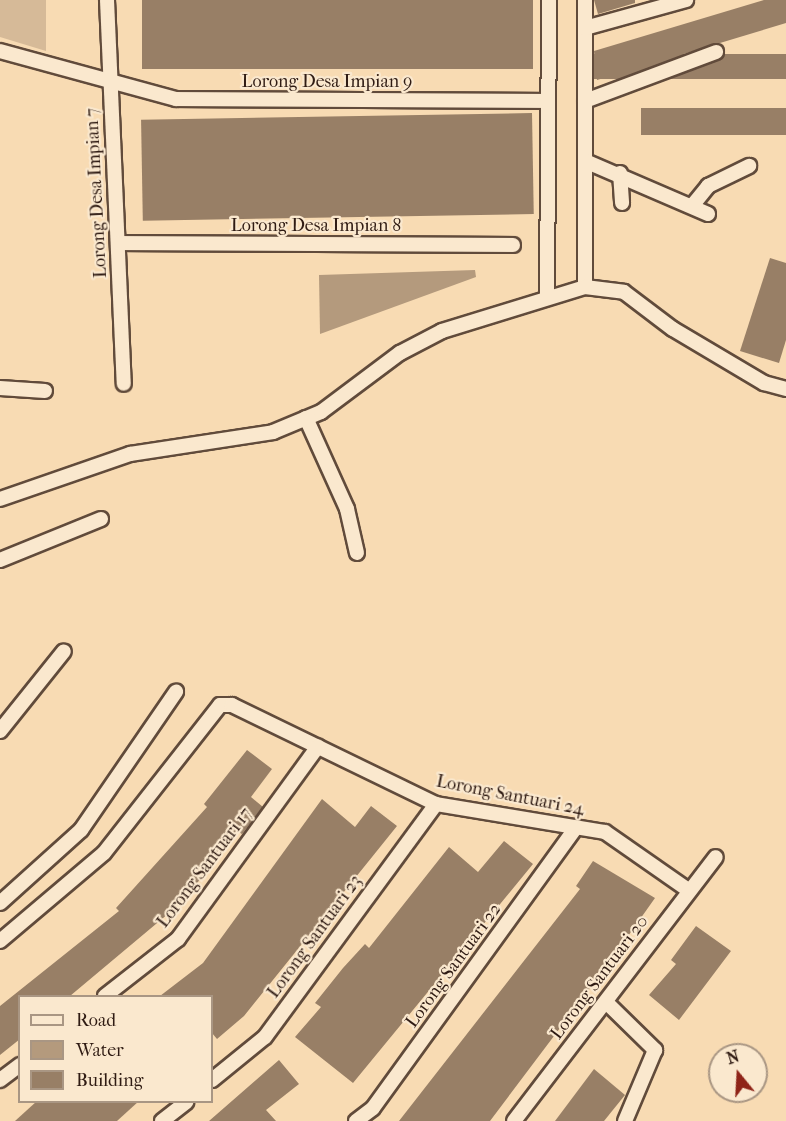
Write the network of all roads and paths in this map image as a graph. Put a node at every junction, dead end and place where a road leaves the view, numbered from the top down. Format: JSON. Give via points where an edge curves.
{"nodes":[{"id":1,"x":107,"y":0,"type":"edge"},
{"id":2,"x":549,"y":0,"type":"edge"},
{"id":3,"x":585,"y":0,"type":"edge"},
{"id":4,"x":686,"y":0,"type":"edge"},
{"id":5,"x":585,"y":28,"type":"junction"},
{"id":6,"x":0,"y":51,"type":"edge"},
{"id":7,"x":716,"y":52,"type":"dead end"},
{"id":8,"x":109,"y":82,"type":"junction"},
{"id":9,"x":548,"y":101,"type":"junction"},
{"id":10,"x":585,"y":101,"type":"junction"},
{"id":11,"x":585,"y":161,"type":"junction"},
{"id":12,"x":748,"y":166,"type":"dead end"},
{"id":13,"x":620,"y":173,"type":"junction"},
{"id":14,"x":622,"y":203,"type":"dead end"},
{"id":15,"x":692,"y":206,"type":"junction"},
{"id":16,"x":708,"y":214,"type":"dead end"},
{"id":17,"x":118,"y":243,"type":"junction"},
{"id":18,"x":513,"y":245,"type":"dead end"},
{"id":19,"x":585,"y":287,"type":"junction"},
{"id":20,"x":547,"y":296,"type":"junction"},
{"id":21,"x":124,"y":384,"type":"dead end"},
{"id":22,"x":0,"y":388,"type":"edge"},
{"id":23,"x":786,"y":389,"type":"edge"},
{"id":24,"x":45,"y":391,"type":"dead end"},
{"id":25,"x":306,"y":418,"type":"junction"},
{"id":26,"x":0,"y":498,"type":"edge"},
{"id":27,"x":100,"y":519,"type":"dead end"},
{"id":28,"x":357,"y":553,"type":"dead end"},
{"id":29,"x":0,"y":560,"type":"edge"},
{"id":30,"x":64,"y":651,"type":"dead end"},
{"id":31,"x":176,"y":692,"type":"dead end"},
{"id":32,"x":0,"y":731,"type":"edge"},
{"id":33,"x":318,"y":746,"type":"junction"},
{"id":34,"x":436,"y":804,"type":"junction"},
{"id":35,"x":576,"y":828,"type":"junction"},
{"id":36,"x":716,"y":857,"type":"dead end"},
{"id":37,"x":688,"y":890,"type":"junction"},
{"id":38,"x":0,"y":903,"type":"edge"},
{"id":39,"x":0,"y":941,"type":"edge"},
{"id":40,"x":106,"y":995,"type":"edge"},
{"id":41,"x":606,"y":1002,"type":"junction"},
{"id":42,"x":18,"y":1066,"type":"edge"},
{"id":43,"x":213,"y":1079,"type":"edge"},
{"id":44,"x":0,"y":1080,"type":"edge"},
{"id":45,"x":184,"y":1103,"type":"edge"},
{"id":46,"x":162,"y":1121,"type":"edge"},
{"id":47,"x":356,"y":1121,"type":"edge"},
{"id":48,"x":514,"y":1121,"type":"edge"},
{"id":49,"x":626,"y":1121,"type":"edge"}],
"edges":[{"from":1,"to":8,"type":"street","name":"Lorong Desa Impian 7"},
{"from":2,"to":9,"type":"street"},
{"from":3,"to":5,"type":"street"},
{"from":4,"to":5,"type":"street"},
{"from":5,"to":10,"type":"street"},
{"from":6,"to":8,"type":"street","name":"Lorong Desa Impian 9"},
{"from":7,"to":10,"type":"street"},
{"from":8,"to":9,"type":"street","name":"Lorong Desa Impian 9","via":[[176,99]]},
{"from":8,"to":17,"type":"street","name":"Lorong Desa Impian 7"},
{"from":9,"to":20,"type":"street"},
{"from":10,"to":11,"type":"street"},
{"from":11,"to":13,"type":"street"},
{"from":11,"to":19,"type":"street"},
{"from":12,"to":15,"type":"street","via":[[708,186]]},
{"from":13,"to":14,"type":"street"},
{"from":13,"to":15,"type":"street"},
{"from":15,"to":16,"type":"street"},
{"from":17,"to":18,"type":"street","name":"Lorong Desa Impian 8"},
{"from":17,"to":21,"type":"street","name":"Lorong Desa Impian 7"},
{"from":19,"to":20,"type":"street"},
{"from":19,"to":23,"type":"street","via":[[624,292],[673,329],[764,383]]},
{"from":20,"to":25,"type":"street","via":[[411,347]]},
{"from":22,"to":24,"type":"street"},
{"from":25,"to":26,"type":"street","via":[[273,432],[130,454]]},
{"from":25,"to":28,"type":"street","via":[[347,509]]},
{"from":27,"to":29,"type":"street"},
{"from":30,"to":32,"type":"street"},
{"from":31,"to":38,"type":"street","via":[[81,830]]},
{"from":33,"to":34,"type":"street","name":"Lorong Santuari 24"},
{"from":33,"to":39,"type":"street","name":"Lorong Santuari 24","via":[[232,705],[220,705],[104,853]]},
{"from":33,"to":40,"type":"street","name":"Lorong Santuari 17","via":[[178,939]]},
{"from":34,"to":35,"type":"street","name":"Lorong Santuari 24"},
{"from":34,"to":43,"type":"street","name":"Lorong Santuari 23","via":[[265,1036]]},
{"from":35,"to":37,"type":"street","name":"Lorong Santuari 24","via":[[605,832]]},
{"from":35,"to":47,"type":"street","name":"Lorong Santuari 22","via":[[373,1108]]},
{"from":36,"to":37,"type":"street","name":"Lorong Santuari 20"},
{"from":37,"to":41,"type":"street","name":"Lorong Santuari 20"},
{"from":41,"to":48,"type":"street","name":"Lorong Santuari 20"},
{"from":41,"to":49,"type":"street","via":[[655,1050]]},
{"from":42,"to":44,"type":"street"},
{"from":45,"to":46,"type":"street"}]}
